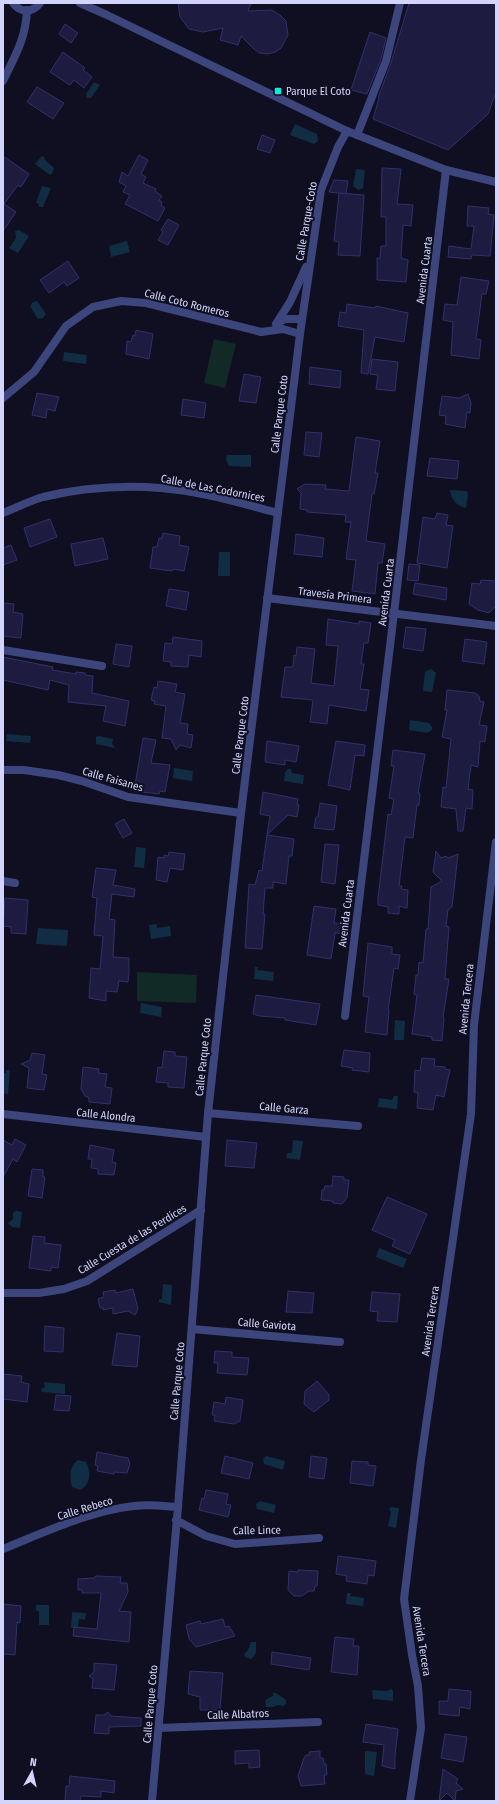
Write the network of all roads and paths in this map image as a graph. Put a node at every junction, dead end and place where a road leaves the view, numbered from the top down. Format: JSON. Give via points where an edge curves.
{"nodes":[{"id":1,"x":13,"y":3,"type":"edge"},
{"id":2,"x":40,"y":3,"type":"edge"},
{"id":3,"x":80,"y":3,"type":"edge"},
{"id":4,"x":400,"y":3,"type":"edge"},
{"id":5,"x":27,"y":10,"type":"junction"},
{"id":6,"x":3,"y":80,"type":"edge"},
{"id":7,"x":347,"y":131,"type":"junction"},
{"id":8,"x":357,"y":135,"type":"junction"},
{"id":9,"x":446,"y":170,"type":"junction"},
{"id":10,"x":496,"y":182,"type":"edge"},
{"id":11,"x":310,"y":258,"type":"junction"},
{"id":12,"x":302,"y":319,"type":"junction"},
{"id":13,"x":276,"y":324,"type":"junction"},
{"id":14,"x":261,"y":332,"type":"junction"},
{"id":15,"x":300,"y":334,"type":"junction"},
{"id":16,"x":3,"y":398,"type":"edge"},
{"id":17,"x":3,"y":512,"type":"edge"},
{"id":18,"x":278,"y":512,"type":"junction"},
{"id":19,"x":268,"y":598,"type":"junction"},
{"id":20,"x":394,"y":613,"type":"junction"},
{"id":21,"x":496,"y":626,"type":"edge"},
{"id":22,"x":3,"y":650,"type":"edge"},
{"id":23,"x":102,"y":666,"type":"dead end"},
{"id":24,"x":3,"y":770,"type":"edge"},
{"id":25,"x":241,"y":813,"type":"junction"},
{"id":26,"x":496,"y":842,"type":"edge"},
{"id":27,"x":3,"y":882,"type":"edge"},
{"id":28,"x":15,"y":883,"type":"dead end"},
{"id":29,"x":344,"y":1016,"type":"dead end"},
{"id":30,"x":208,"y":1113,"type":"junction"},
{"id":31,"x":3,"y":1114,"type":"edge"},
{"id":32,"x":358,"y":1126,"type":"dead end"},
{"id":33,"x":206,"y":1137,"type":"junction"},
{"id":34,"x":201,"y":1210,"type":"junction"},
{"id":35,"x":3,"y":1293,"type":"edge"},
{"id":36,"x":192,"y":1329,"type":"junction"},
{"id":37,"x":340,"y":1342,"type":"dead end"},
{"id":38,"x":178,"y":1507,"type":"junction"},
{"id":39,"x":176,"y":1520,"type":"junction"},
{"id":40,"x":319,"y":1538,"type":"dead end"},
{"id":41,"x":3,"y":1548,"type":"edge"},
{"id":42,"x":318,"y":1722,"type":"dead end"},
{"id":43,"x":159,"y":1728,"type":"junction"},
{"id":44,"x":152,"y":1801,"type":"edge"},
{"id":45,"x":410,"y":1801,"type":"edge"}],
"edges":[{"from":1,"to":5,"type":"street","via":[[19,9]]},
{"from":2,"to":5,"type":"street","via":[[34,9]]},
{"from":3,"to":7,"type":"street"},
{"from":4,"to":8,"type":"street","via":[[386,61]]},
{"from":5,"to":6,"type":"street","via":[[27,26],[23,39]]},
{"from":7,"to":8,"type":"street"},
{"from":7,"to":11,"type":"street","name":"Calle Parque-Coto","via":[[321,190]]},
{"from":8,"to":9,"type":"street"},
{"from":9,"to":10,"type":"street"},
{"from":9,"to":20,"type":"street","name":"Avenida Cuarta"},
{"from":11,"to":12,"type":"street","name":"Calle Parque-Coto"},
{"from":11,"to":13,"type":"street","via":[[290,302]]},
{"from":12,"to":13,"type":"street","via":[[284,320]]},
{"from":12,"to":15,"type":"street","name":"Calle Parque Coto"},
{"from":13,"to":14,"type":"street"},
{"from":14,"to":15,"type":"street","via":[[283,329]]},
{"from":14,"to":16,"type":"street","name":"Calle Coto Romeros","via":[[146,303],[121,301],[93,307],[66,326],[34,372]]},
{"from":15,"to":18,"type":"street","name":"Calle Parque Coto"},
{"from":17,"to":18,"type":"street","name":"Calle de Las Codornices","via":[[42,498],[72,491],[124,488],[169,490]]},
{"from":18,"to":19,"type":"street","name":"Calle Parque Coto"},
{"from":19,"to":20,"type":"street","name":"Travesía Primera"},
{"from":19,"to":25,"type":"street","name":"Calle Parque Coto"},
{"from":20,"to":21,"type":"street","name":"Travesía Primera"},
{"from":20,"to":29,"type":"street","name":"Avenida Cuarta"},
{"from":22,"to":23,"type":"street"},
{"from":24,"to":25,"type":"street","name":"Calle Faisanes","via":[[58,775],[128,797]]},
{"from":25,"to":30,"type":"street","name":"Calle Parque Coto"},
{"from":26,"to":45,"type":"street","name":"Avenida Tercera","via":[[474,1025],[471,1114],[422,1453],[404,1599],[418,1686],[421,1728]]},
{"from":27,"to":28,"type":"street"},
{"from":30,"to":32,"type":"street","name":"Calle Garza"},
{"from":30,"to":33,"type":"street","name":"Calle Parque Coto"},
{"from":31,"to":33,"type":"street","name":"Calle Alondra"},
{"from":33,"to":34,"type":"street","name":"Calle Parque Coto"},
{"from":34,"to":35,"type":"street","name":"Calle Cuesta de las Perdices","via":[[87,1281],[64,1289],[39,1293]]},
{"from":34,"to":36,"type":"street","name":"Calle Parque Coto"},
{"from":36,"to":37,"type":"street","name":"Calle Gaviota"},
{"from":36,"to":38,"type":"street","name":"Calle Parque Coto"},
{"from":38,"to":39,"type":"street","name":"Calle Parque Coto"},
{"from":38,"to":41,"type":"street","name":"Calle Rebeco","via":[[135,1506],[107,1511]]},
{"from":39,"to":40,"type":"street","name":"Calle Lince","via":[[206,1536],[235,1544]]},
{"from":39,"to":43,"type":"street","name":"Calle Parque Coto"},
{"from":42,"to":43,"type":"street","name":"Calle Albatros"},
{"from":43,"to":44,"type":"street","name":"Calle Parque Coto"}]}
